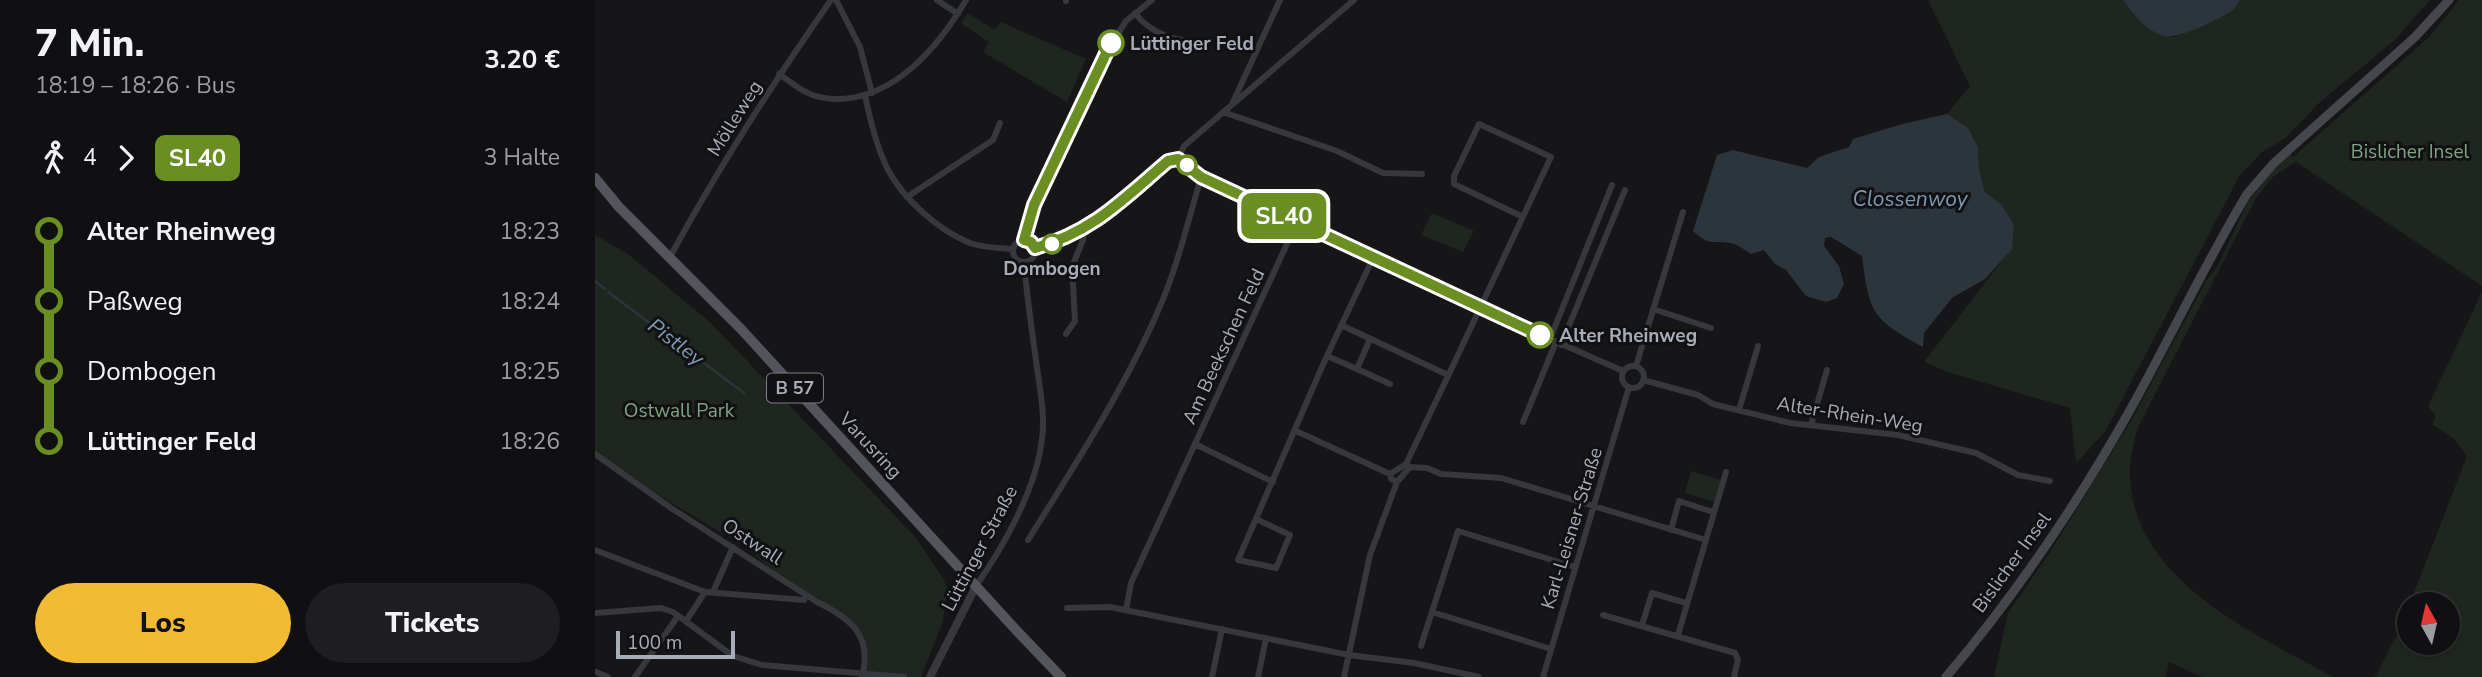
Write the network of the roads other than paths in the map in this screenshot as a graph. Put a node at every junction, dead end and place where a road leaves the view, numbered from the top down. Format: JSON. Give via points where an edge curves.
{"nodes":[{"id":1,"x":831,"y":0,"type":"edge"},
{"id":2,"x":836,"y":0,"type":"edge"},
{"id":3,"x":936,"y":0,"type":"edge"},
{"id":4,"x":966,"y":0,"type":"edge"},
{"id":5,"x":1152,"y":0,"type":"edge"},
{"id":6,"x":1280,"y":0,"type":"edge"},
{"id":7,"x":1354,"y":0,"type":"edge"},
{"id":8,"x":2449,"y":0,"type":"edge"},
{"id":9,"x":1135,"y":13,"type":"junction"},
{"id":10,"x":958,"y":14,"type":"junction"},
{"id":11,"x":1199,"y":41,"type":"dead end"},
{"id":12,"x":779,"y":74,"type":"junction"},
{"id":13,"x":869,"y":94,"type":"junction"},
{"id":14,"x":1232,"y":104,"type":"junction"},
{"id":15,"x":1223,"y":112,"type":"junction"},
{"id":16,"x":1000,"y":123,"type":"dead end"},
{"id":17,"x":1178,"y":159,"type":"junction"},
{"id":18,"x":1422,"y":174,"type":"dead end"},
{"id":19,"x":1201,"y":177,"type":"junction"},
{"id":20,"x":595,"y":178,"type":"edge"},
{"id":21,"x":1612,"y":185,"type":"dead end"},
{"id":22,"x":1625,"y":190,"type":"dead end"},
{"id":23,"x":907,"y":197,"type":"junction"},
{"id":24,"x":1683,"y":212,"type":"dead end"},
{"id":25,"x":1523,"y":217,"type":"junction"},
{"id":26,"x":1297,"y":222,"type":"junction"},
{"id":27,"x":1084,"y":230,"type":"junction"},
{"id":28,"x":1024,"y":240,"type":"junction"},
{"id":29,"x":1035,"y":248,"type":"junction"},
{"id":30,"x":1013,"y":249,"type":"junction"},
{"id":31,"x":1374,"y":256,"type":"junction"},
{"id":32,"x":670,"y":257,"type":"junction"},
{"id":33,"x":1024,"y":262,"type":"junction"},
{"id":34,"x":1480,"y":308,"type":"junction"},
{"id":35,"x":1653,"y":309,"type":"junction"},
{"id":36,"x":1341,"y":326,"type":"junction"},
{"id":37,"x":1711,"y":328,"type":"dead end"},
{"id":38,"x":1066,"y":334,"type":"dead end"},
{"id":39,"x":1370,"y":339,"type":"junction"},
{"id":40,"x":1556,"y":342,"type":"junction"},
{"id":41,"x":1758,"y":346,"type":"dead end"},
{"id":42,"x":1327,"y":356,"type":"junction"},
{"id":43,"x":1636,"y":366,"type":"junction"},
{"id":44,"x":1357,"y":369,"type":"junction"},
{"id":45,"x":1827,"y":370,"type":"dead end"},
{"id":46,"x":1623,"y":371,"type":"junction"},
{"id":47,"x":1448,"y":375,"type":"junction"},
{"id":48,"x":1643,"y":380,"type":"junction"},
{"id":49,"x":1391,"y":384,"type":"dead end"},
{"id":50,"x":1629,"y":387,"type":"junction"},
{"id":51,"x":1739,"y":411,"type":"junction"},
{"id":52,"x":1523,"y":422,"type":"dead end"},
{"id":53,"x":1811,"y":425,"type":"junction"},
{"id":54,"x":1296,"y":430,"type":"junction"},
{"id":55,"x":1195,"y":444,"type":"junction"},
{"id":56,"x":595,"y":454,"type":"edge"},
{"id":57,"x":1408,"y":465,"type":"junction"},
{"id":58,"x":1726,"y":472,"type":"dead end"},
{"id":59,"x":1390,"y":474,"type":"junction"},
{"id":60,"x":2050,"y":481,"type":"dead end"},
{"id":61,"x":1273,"y":482,"type":"junction"},
{"id":62,"x":1397,"y":482,"type":"junction"},
{"id":63,"x":1594,"y":506,"type":"junction"},
{"id":64,"x":1713,"y":512,"type":"junction"},
{"id":65,"x":1256,"y":519,"type":"junction"},
{"id":66,"x":1671,"y":530,"type":"junction"},
{"id":67,"x":1028,"y":540,"type":"dead end"},
{"id":68,"x":1706,"y":540,"type":"junction"},
{"id":69,"x":733,"y":547,"type":"junction"},
{"id":70,"x":595,"y":550,"type":"edge"},
{"id":71,"x":1575,"y":567,"type":"junction"},
{"id":72,"x":976,"y":586,"type":"junction"},
{"id":73,"x":709,"y":592,"type":"junction"},
{"id":74,"x":804,"y":600,"type":"dead end"},
{"id":75,"x":1686,"y":604,"type":"junction"},
{"id":76,"x":1067,"y":608,"type":"dead end"},
{"id":77,"x":1126,"y":610,"type":"junction"},
{"id":78,"x":1432,"y":612,"type":"junction"},
{"id":79,"x":595,"y":613,"type":"edge"},
{"id":80,"x":1603,"y":615,"type":"dead end"},
{"id":81,"x":678,"y":616,"type":"junction"},
{"id":82,"x":686,"y":621,"type":"junction"},
{"id":83,"x":1642,"y":625,"type":"junction"},
{"id":84,"x":1222,"y":629,"type":"junction"},
{"id":85,"x":1678,"y":635,"type":"junction"},
{"id":86,"x":1266,"y":638,"type":"junction"},
{"id":87,"x":1421,"y":646,"type":"dead end"},
{"id":88,"x":1551,"y":649,"type":"junction"},
{"id":89,"x":1349,"y":655,"type":"junction"},
{"id":90,"x":596,"y":672,"type":"edge"},
{"id":91,"x":862,"y":675,"type":"edge"},
{"id":92,"x":608,"y":677,"type":"edge"},
{"id":93,"x":635,"y":677,"type":"edge"},
{"id":94,"x":904,"y":677,"type":"edge"},
{"id":95,"x":930,"y":677,"type":"edge"},
{"id":96,"x":1061,"y":677,"type":"edge"},
{"id":97,"x":1212,"y":677,"type":"edge"},
{"id":98,"x":1258,"y":677,"type":"edge"},
{"id":99,"x":1345,"y":677,"type":"edge"},
{"id":100,"x":1479,"y":677,"type":"edge"},
{"id":101,"x":1543,"y":677,"type":"edge"},
{"id":102,"x":1734,"y":677,"type":"edge"},
{"id":103,"x":1946,"y":677,"type":"edge"}],
"edges":[{"from":1,"to":12,"type":"street","name":"Mölleweg"},
{"from":2,"to":13,"type":"street","via":[[860,47]]},
{"from":3,"to":10,"type":"street"},
{"from":4,"to":10,"type":"street"},
{"from":5,"to":9,"type":"street"},
{"from":6,"to":14,"type":"street"},
{"from":7,"to":14,"type":"street"},
{"from":8,"to":103,"type":"main road","name":"Bislicher Insel","via":[[2415,37],[2274,163],[2247,194],[2082,491],[2002,607]]},
{"from":9,"to":11,"type":"street","via":[[1163,34],[1184,42]]},
{"from":9,"to":28,"type":"street","via":[[1106,52],[1034,205]]},
{"from":10,"to":13,"type":"street","via":[[919,62]]},
{"from":12,"to":13,"type":"street","via":[[808,94],[831,99]]},
{"from":12,"to":32,"type":"street","name":"Mölleweg"},
{"from":13,"to":23,"type":"street","via":[[876,136],[888,168]]},
{"from":14,"to":15,"type":"street"},
{"from":15,"to":17,"type":"street","via":[[1184,146]]},
{"from":15,"to":18,"type":"street","via":[[1337,151],[1383,173]]},
{"from":16,"to":23,"type":"street","via":[[993,139]]},
{"from":17,"to":19,"type":"street"},
{"from":17,"to":27,"type":"street","via":[[1168,161]]},
{"from":19,"to":26,"type":"street"},
{"from":19,"to":67,"type":"street","via":[[1159,310],[1100,426]]},
{"from":20,"to":32,"type":"main road","name":"Varusring","number":"B 57"},
{"from":21,"to":40,"type":"street"},
{"from":22,"to":40,"type":"street"},
{"from":23,"to":30,"type":"street","via":[[957,236]]},
{"from":24,"to":35,"type":"street"},
{"from":25,"to":25,"type":"street","via":[[1551,157],[1479,124],[1454,184]]},
{"from":25,"to":34,"type":"street"},
{"from":26,"to":31,"type":"street"},
{"from":26,"to":55,"type":"street","name":"Am Beekschen Feld"},
{"from":27,"to":29,"type":"street"},
{"from":27,"to":38,"type":"street","via":[[1071,274],[1075,321]]},
{"from":28,"to":29,"type":"street"},
{"from":28,"to":30,"type":"street"},
{"from":29,"to":33,"type":"street","via":[[1035,255]]},
{"from":30,"to":33,"type":"street","via":[[1014,256]]},
{"from":31,"to":34,"type":"street"},
{"from":31,"to":36,"type":"street"},
{"from":32,"to":72,"type":"main road","name":"Varusring","number":"B 57"},
{"from":33,"to":72,"type":"street","name":"Lüttinger Straße","via":[[1043,412],[1042,440],[1025,496]]},
{"from":34,"to":40,"type":"street"},
{"from":34,"to":47,"type":"street"},
{"from":35,"to":37,"type":"street"},
{"from":35,"to":43,"type":"street"},
{"from":36,"to":39,"type":"street"},
{"from":36,"to":42,"type":"street"},
{"from":39,"to":44,"type":"street"},
{"from":39,"to":47,"type":"street"},
{"from":40,"to":46,"type":"street"},
{"from":40,"to":52,"type":"street"},
{"from":41,"to":51,"type":"street"},
{"from":42,"to":44,"type":"street"},
{"from":42,"to":54,"type":"street"},
{"from":43,"to":46,"type":"street"},
{"from":43,"to":48,"type":"street"},
{"from":44,"to":49,"type":"street"},
{"from":45,"to":53,"type":"street"},
{"from":46,"to":50,"type":"street","via":[[1622,381]]},
{"from":47,"to":57,"type":"street"},
{"from":48,"to":50,"type":"street","via":[[1639,386]]},
{"from":48,"to":51,"type":"street","name":"Alter-Rhein-Weg"},
{"from":50,"to":63,"type":"street","name":"Karl-Leisner-Straße"},
{"from":51,"to":53,"type":"street","name":"Alter-Rhein-Weg"},
{"from":53,"to":60,"type":"street","name":"Alter-Rhein-Weg","via":[[1898,435],[1976,453],[2018,475]]},
{"from":54,"to":59,"type":"street"},
{"from":54,"to":61,"type":"street"},
{"from":55,"to":61,"type":"street","name":"Am Beekschen Feld"},
{"from":55,"to":77,"type":"street","name":"Am Beekschen Feld","via":[[1131,583]]},
{"from":56,"to":69,"type":"street","name":"Ostwall"},
{"from":57,"to":59,"type":"street"},
{"from":57,"to":62,"type":"street"},
{"from":57,"to":63,"type":"street","via":[[1441,474],[1501,478]]},
{"from":58,"to":64,"type":"street"},
{"from":59,"to":62,"type":"street"},
{"from":61,"to":65,"type":"street"},
{"from":62,"to":89,"type":"street","via":[[1370,555]]},
{"from":63,"to":66,"type":"street"},
{"from":63,"to":71,"type":"street","name":"Karl-Leisner-Straße"},
{"from":64,"to":66,"type":"street","via":[[1679,501]]},
{"from":64,"to":68,"type":"street"},
{"from":65,"to":65,"type":"street","via":[[1238,560],[1276,568],[1290,535]]},
{"from":66,"to":68,"type":"street"},
{"from":68,"to":75,"type":"street"},
{"from":69,"to":73,"type":"street"},
{"from":69,"to":91,"type":"street","name":"Ostwall","via":[[851,622],[863,647]]},
{"from":70,"to":73,"type":"street"},
{"from":71,"to":78,"type":"street","via":[[1458,531]]},
{"from":71,"to":88,"type":"street","name":"Karl-Leisner-Straße"},
{"from":72,"to":95,"type":"street","name":"Lüttinger Straße"},
{"from":72,"to":96,"type":"main road","name":"Varusring","number":"B 57"},
{"from":73,"to":74,"type":"street"},
{"from":73,"to":82,"type":"street"},
{"from":75,"to":83,"type":"street","via":[[1652,593]]},
{"from":75,"to":85,"type":"street"},
{"from":76,"to":77,"type":"street"},
{"from":77,"to":84,"type":"street"},
{"from":78,"to":87,"type":"street"},
{"from":78,"to":88,"type":"street"},
{"from":79,"to":81,"type":"street","via":[[661,608]]},
{"from":80,"to":83,"type":"street"},
{"from":81,"to":82,"type":"street"},
{"from":81,"to":93,"type":"street"},
{"from":82,"to":91,"type":"street","via":[[733,656],[762,665]]},
{"from":83,"to":85,"type":"street"},
{"from":84,"to":86,"type":"street"},
{"from":84,"to":97,"type":"street"},
{"from":85,"to":102,"type":"street","via":[[1735,653]]},
{"from":86,"to":89,"type":"street"},
{"from":86,"to":98,"type":"street"},
{"from":88,"to":101,"type":"street","name":"Karl-Leisner-Straße"},
{"from":89,"to":99,"type":"street"},
{"from":89,"to":100,"type":"street"},
{"from":90,"to":92,"type":"street"},
{"from":91,"to":94,"type":"street"}]}
